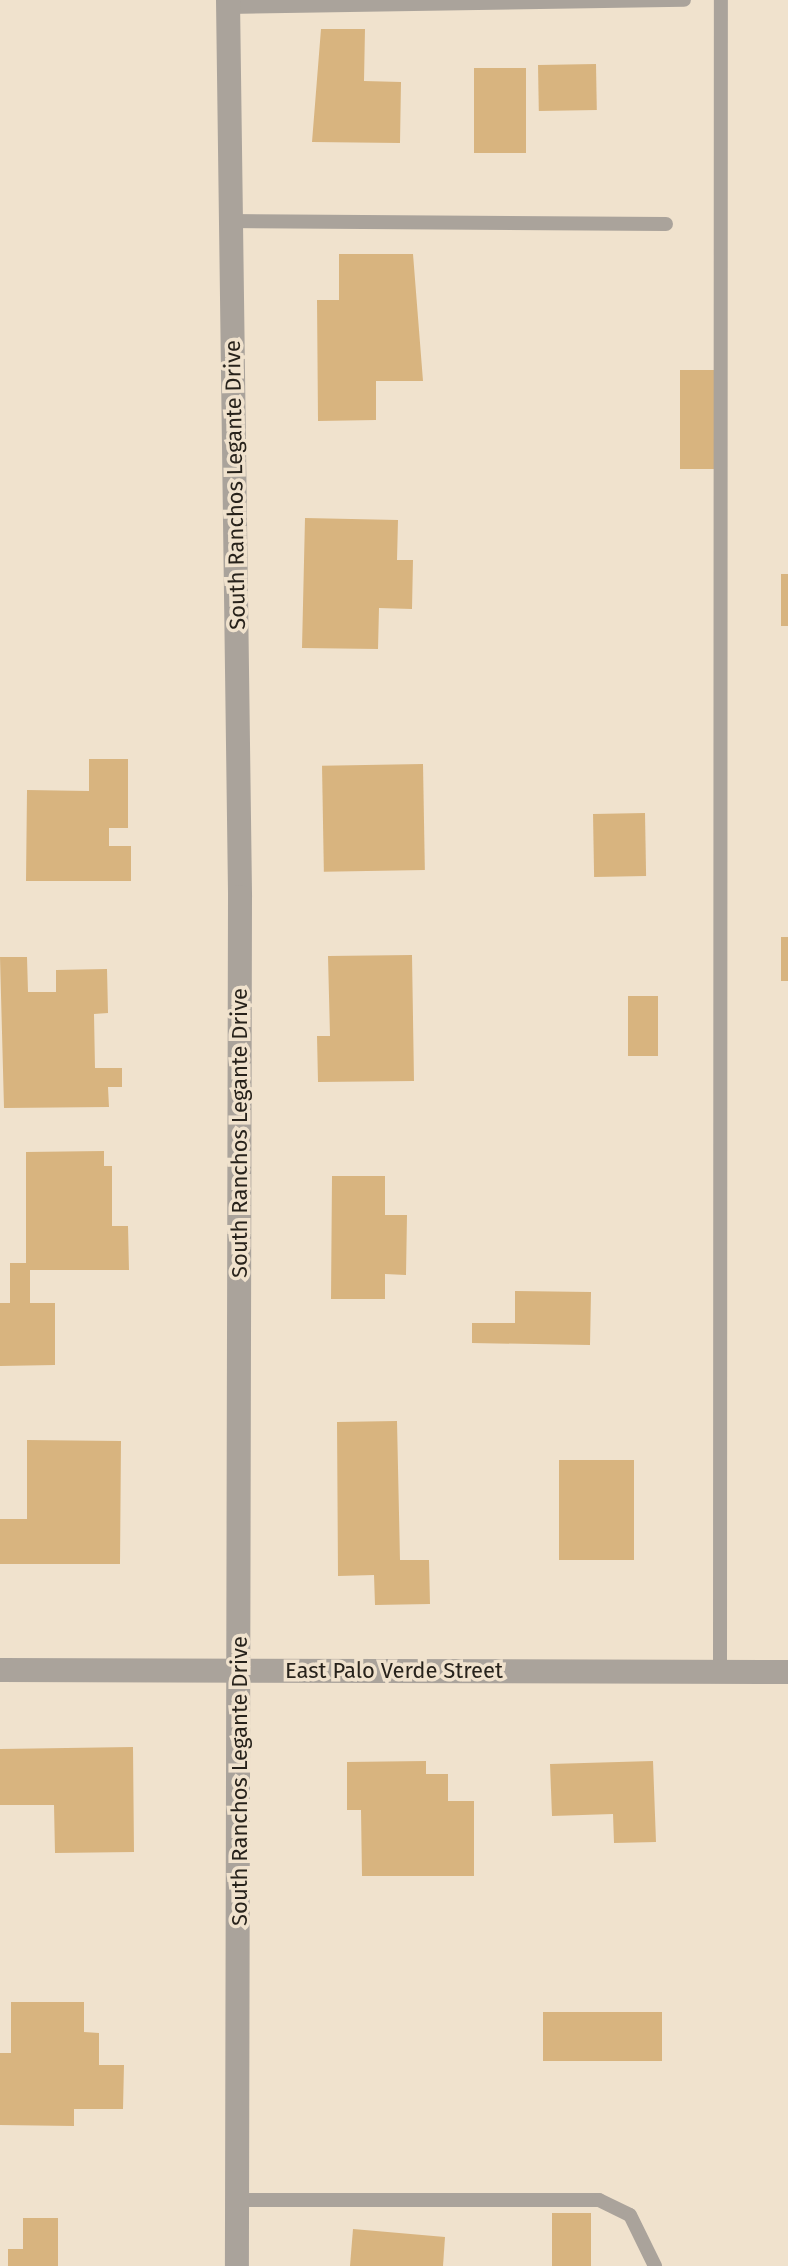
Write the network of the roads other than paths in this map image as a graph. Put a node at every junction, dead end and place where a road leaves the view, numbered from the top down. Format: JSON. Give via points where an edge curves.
{"nodes":[{"id":1,"x":684,"y":0,"type":"edge"},
{"id":2,"x":721,"y":0,"type":"edge"},
{"id":3,"x":228,"y":3,"type":"edge"},
{"id":4,"x":231,"y":221,"type":"junction"},
{"id":5,"x":666,"y":224,"type":"dead end"},
{"id":6,"x":0,"y":1670,"type":"edge"},
{"id":7,"x":240,"y":1671,"type":"junction"},
{"id":8,"x":720,"y":1671,"type":"junction"},
{"id":9,"x":788,"y":1672,"type":"edge"},
{"id":10,"x":237,"y":2200,"type":"junction"},
{"id":11,"x":237,"y":2266,"type":"edge"},
{"id":12,"x":655,"y":2266,"type":"edge"}],
"edges":[{"from":1,"to":3,"type":"lane"},
{"from":2,"to":8,"type":"lane"},
{"from":3,"to":4,"type":"street","name":"South Ranchos Legante Drive"},
{"from":4,"to":5,"type":"lane"},
{"from":4,"to":7,"type":"street","name":"South Ranchos Legante Drive"},
{"from":6,"to":7,"type":"street","name":"East Palo Verde Street"},
{"from":7,"to":8,"type":"street","name":"East Palo Verde Street"},
{"from":7,"to":10,"type":"street","name":"South Ranchos Legante Drive"},
{"from":8,"to":9,"type":"street","name":"East Palo Verde Street"},
{"from":10,"to":11,"type":"street","name":"South Ranchos Legante Drive"},
{"from":10,"to":12,"type":"lane","via":[[599,2200],[630,2215]]}]}
